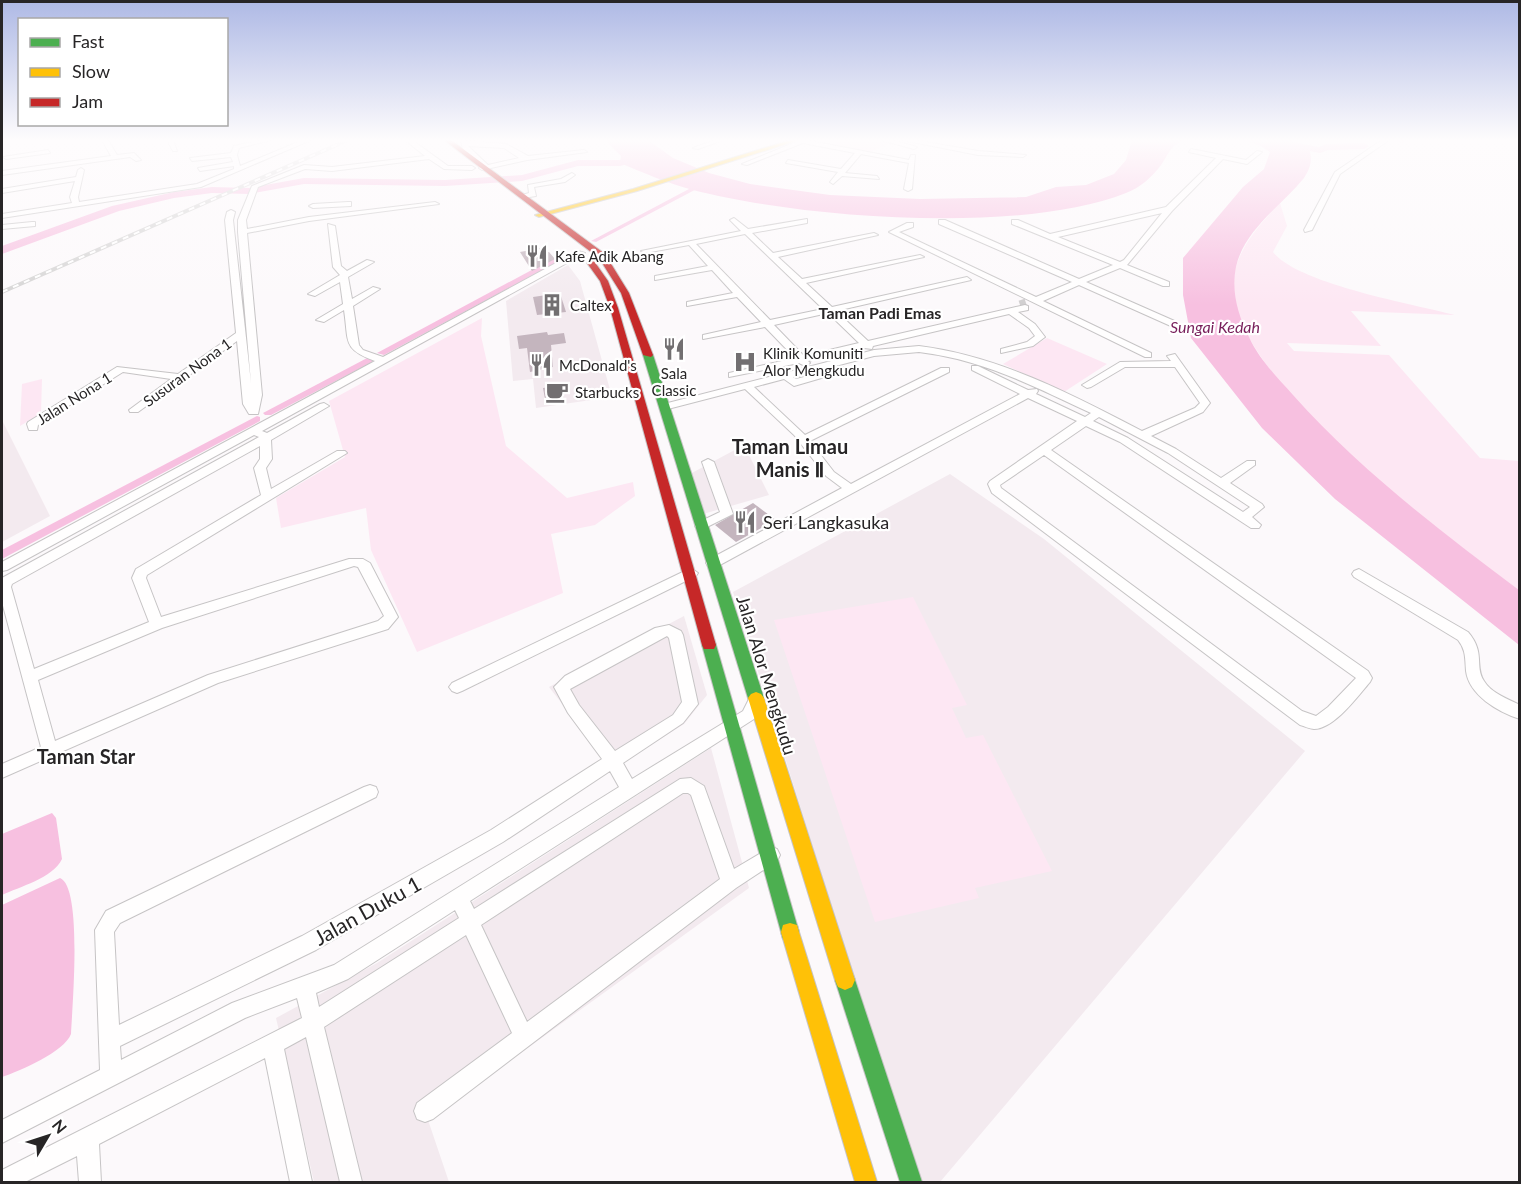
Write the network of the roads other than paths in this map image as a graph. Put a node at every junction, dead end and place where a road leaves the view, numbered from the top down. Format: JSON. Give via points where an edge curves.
{"nodes":[{"id":1,"x":75,"y":195,"type":"edge"},
{"id":2,"x":142,"y":195,"type":"edge"},
{"id":3,"x":252,"y":195,"type":"edge"},
{"id":4,"x":315,"y":195,"type":"edge"},
{"id":5,"x":517,"y":195,"type":"edge"},
{"id":6,"x":532,"y":195,"type":"edge"},
{"id":7,"x":604,"y":195,"type":"edge"},
{"id":8,"x":1182,"y":195,"type":"edge"},
{"id":9,"x":1325,"y":195,"type":"edge"},
{"id":10,"x":131,"y":197,"type":"joint"},
{"id":11,"x":348,"y":204,"type":"dead end"},
{"id":12,"x":435,"y":204,"type":"dead end"},
{"id":13,"x":76,"y":206,"type":"junction"},
{"id":14,"x":313,"y":206,"type":"junction"},
{"id":15,"x":563,"y":206,"type":"junction"},
{"id":16,"x":1169,"y":208,"type":"junction"},
{"id":17,"x":536,"y":209,"type":"junction"},
{"id":18,"x":231,"y":212,"type":"dead end"},
{"id":19,"x":2,"y":216,"type":"edge"},
{"id":20,"x":734,"y":219,"type":"dead end"},
{"id":21,"x":304,"y":220,"type":"junction"},
{"id":22,"x":804,"y":221,"type":"dead end"},
{"id":23,"x":942,"y":222,"type":"dead end"},
{"id":24,"x":1015,"y":222,"type":"dead end"},
{"id":25,"x":32,"y":224,"type":"dead end"},
{"id":26,"x":910,"y":225,"type":"dead end"},
{"id":27,"x":331,"y":226,"type":"dead end"},
{"id":28,"x":2,"y":227,"type":"edge"},
{"id":29,"x":1308,"y":230,"type":"dead end"},
{"id":30,"x":747,"y":231,"type":"junction"},
{"id":31,"x":242,"y":232,"type":"junction"},
{"id":32,"x":874,"y":235,"type":"dead end"},
{"id":33,"x":1051,"y":236,"type":"junction"},
{"id":34,"x":690,"y":242,"type":"junction"},
{"id":35,"x":645,"y":251,"type":"dead end"},
{"id":36,"x":581,"y":253,"type":"junction"},
{"id":37,"x":773,"y":255,"type":"junction"},
{"id":38,"x":920,"y":258,"type":"dead end"},
{"id":39,"x":370,"y":262,"type":"dead end"},
{"id":40,"x":1120,"y":265,"type":"junction"},
{"id":41,"x":713,"y":267,"type":"junction"},
{"id":42,"x":344,"y":277,"type":"junction"},
{"id":43,"x":658,"y":278,"type":"dead end"},
{"id":44,"x":968,"y":280,"type":"dead end"},
{"id":45,"x":801,"y":282,"type":"junction"},
{"id":46,"x":1079,"y":283,"type":"junction"},
{"id":47,"x":1166,"y":284,"type":"dead end"},
{"id":48,"x":376,"y":288,"type":"dead end"},
{"id":49,"x":312,"y":294,"type":"dead end"},
{"id":50,"x":739,"y":294,"type":"junction"},
{"id":51,"x":690,"y":304,"type":"dead end"},
{"id":52,"x":1030,"y":304,"type":"junction"},
{"id":53,"x":347,"y":305,"type":"junction"},
{"id":54,"x":832,"y":310,"type":"junction"},
{"id":55,"x":1009,"y":310,"type":"junction"},
{"id":56,"x":321,"y":320,"type":"dead end"},
{"id":57,"x":768,"y":324,"type":"junction"},
{"id":58,"x":1176,"y":325,"type":"dead end"},
{"id":59,"x":240,"y":334,"type":"junction"},
{"id":60,"x":706,"y":337,"type":"dead end"},
{"id":61,"x":866,"y":344,"type":"junction"},
{"id":62,"x":1004,"y":351,"type":"dead end"},
{"id":63,"x":874,"y":353,"type":"junction"},
{"id":64,"x":1148,"y":355,"type":"dead end"},
{"id":65,"x":800,"y":357,"type":"junction"},
{"id":66,"x":383,"y":360,"type":"junction"},
{"id":67,"x":810,"y":369,"type":"junction"},
{"id":68,"x":945,"y":370,"type":"dead end"},
{"id":69,"x":733,"y":375,"type":"dead end"},
{"id":70,"x":785,"y":375,"type":"junction"},
{"id":71,"x":181,"y":377,"type":"junction"},
{"id":72,"x":1087,"y":385,"type":"dead end"},
{"id":73,"x":747,"y":386,"type":"junction"},
{"id":74,"x":1043,"y":386,"type":"junction"},
{"id":75,"x":1029,"y":393,"type":"junction"},
{"id":76,"x":324,"y":406,"type":"dead end"},
{"id":77,"x":134,"y":411,"type":"dead end"},
{"id":78,"x":253,"y":412,"type":"junction"},
{"id":79,"x":1098,"y":412,"type":"junction"},
{"id":80,"x":666,"y":414,"type":"junction"},
{"id":81,"x":1085,"y":421,"type":"junction"},
{"id":82,"x":267,"y":423,"type":"junction"},
{"id":83,"x":649,"y":426,"type":"junction"},
{"id":84,"x":33,"y":428,"type":"dead end"},
{"id":85,"x":259,"y":434,"type":"junction"},
{"id":86,"x":1143,"y":435,"type":"junction"},
{"id":87,"x":803,"y":440,"type":"junction"},
{"id":88,"x":1044,"y":450,"type":"junction"},
{"id":89,"x":340,"y":453,"type":"dead end"},
{"id":90,"x":1251,"y":464,"type":"dead end"},
{"id":91,"x":685,"y":473,"type":"junction"},
{"id":92,"x":1222,"y":483,"type":"junction"},
{"id":93,"x":851,"y":489,"type":"junction"},
{"id":94,"x":267,"y":496,"type":"junction"},
{"id":95,"x":1244,"y":517,"type":"junction"},
{"id":96,"x":1255,"y":525,"type":"dead end"},
{"id":97,"x":701,"y":526,"type":"junction"},
{"id":98,"x":713,"y":563,"type":"junction"},
{"id":99,"x":2,"y":567,"type":"edge"},
{"id":100,"x":691,"y":573,"type":"junction"},
{"id":101,"x":1359,"y":574,"type":"dead end"},
{"id":102,"x":157,"y":624,"type":"junction"},
{"id":103,"x":29,"y":677,"type":"junction"},
{"id":104,"x":457,"y":687,"type":"dead end"},
{"id":105,"x":756,"y":699,"type":"junction"},
{"id":106,"x":1520,"y":712,"type":"edge"},
{"id":107,"x":733,"y":726,"type":"junction"},
{"id":108,"x":50,"y":750,"type":"junction"},
{"id":109,"x":614,"y":761,"type":"junction"},
{"id":110,"x":2,"y":771,"type":"edge"},
{"id":111,"x":629,"y":789,"type":"junction"},
{"id":112,"x":370,"y":792,"type":"dead end"},
{"id":113,"x":771,"y":855,"type":"junction"},
{"id":114,"x":730,"y":882,"type":"junction"},
{"id":115,"x":459,"y":898,"type":"junction"},
{"id":116,"x":470,"y":922,"type":"junction"},
{"id":117,"x":304,"y":985,"type":"junction"},
{"id":118,"x":313,"y":1023,"type":"junction"},
{"id":119,"x":524,"y":1037,"type":"junction"},
{"id":120,"x":110,"y":1040,"type":"junction"},
{"id":121,"x":273,"y":1044,"type":"junction"},
{"id":122,"x":111,"y":1077,"type":"junction"},
{"id":123,"x":425,"y":1111,"type":"dead end"},
{"id":124,"x":2,"y":1132,"type":"edge"},
{"id":125,"x":87,"y":1138,"type":"junction"},
{"id":126,"x":2,"y":1182,"type":"edge"},
{"id":127,"x":90,"y":1182,"type":"edge"},
{"id":128,"x":301,"y":1182,"type":"edge"},
{"id":129,"x":351,"y":1182,"type":"edge"},
{"id":130,"x":866,"y":1182,"type":"edge"},
{"id":131,"x":911,"y":1182,"type":"edge"}],
"edges":[{"from":1,"to":13,"type":"street"},
{"from":2,"to":10,"type":"street"},
{"from":3,"to":31,"type":"street","via":[[242,220]]},
{"from":4,"to":14,"type":"street"},
{"from":5,"to":17,"type":"main road"},
{"from":6,"to":17,"type":"street"},
{"from":7,"to":15,"type":"main road"},
{"from":8,"to":16,"type":"street"},
{"from":9,"to":29,"type":"street"},
{"from":10,"to":13,"type":"street"},
{"from":11,"to":14,"type":"street"},
{"from":12,"to":21,"type":"street"},
{"from":13,"to":19,"type":"street"},
{"from":14,"to":21,"type":"street","via":[[303,213]]},
{"from":15,"to":17,"type":"main road"},
{"from":15,"to":17,"type":"main road"},
{"from":16,"to":33,"type":"street"},
{"from":16,"to":40,"type":"street","via":[[1128,261]]},
{"from":17,"to":36,"type":"main road"},
{"from":17,"to":80,"type":"main road","name":"Jalan Alor Mengkudu","via":[[604,258],[623,287]]},
{"from":18,"to":59,"type":"street"},
{"from":20,"to":30,"type":"street"},
{"from":21,"to":31,"type":"street"},
{"from":22,"to":30,"type":"street"},
{"from":23,"to":46,"type":"street"},
{"from":24,"to":33,"type":"street"},
{"from":25,"to":28,"type":"street"},
{"from":26,"to":52,"type":"street","via":[[893,232]]},
{"from":27,"to":42,"type":"street","via":[[337,267]]},
{"from":30,"to":34,"type":"street"},
{"from":30,"to":37,"type":"street"},
{"from":31,"to":78,"type":"street","via":[[256,374]]},
{"from":32,"to":37,"type":"street"},
{"from":33,"to":40,"type":"street"},
{"from":34,"to":35,"type":"street"},
{"from":34,"to":41,"type":"street"},
{"from":36,"to":66,"type":"street"},
{"from":36,"to":83,"type":"main road","via":[[604,281]]},
{"from":37,"to":45,"type":"street"},
{"from":38,"to":45,"type":"street"},
{"from":39,"to":42,"type":"street"},
{"from":40,"to":46,"type":"street"},
{"from":40,"to":47,"type":"street"},
{"from":41,"to":43,"type":"street"},
{"from":41,"to":50,"type":"street"},
{"from":42,"to":49,"type":"street"},
{"from":42,"to":53,"type":"street"},
{"from":44,"to":54,"type":"street"},
{"from":45,"to":54,"type":"street"},
{"from":46,"to":52,"type":"street"},
{"from":46,"to":58,"type":"street"},
{"from":48,"to":53,"type":"street"},
{"from":50,"to":51,"type":"street"},
{"from":50,"to":57,"type":"street"},
{"from":52,"to":55,"type":"street"},
{"from":52,"to":64,"type":"street"},
{"from":53,"to":56,"type":"street"},
{"from":53,"to":66,"type":"street","via":[[356,349]]},
{"from":54,"to":57,"type":"street"},
{"from":54,"to":61,"type":"street"},
{"from":55,"to":61,"type":"street"},
{"from":55,"to":62,"type":"street","via":[[1032,326],[1040,338]]},
{"from":57,"to":60,"type":"street"},
{"from":57,"to":65,"type":"street"},
{"from":59,"to":71,"type":"street","name":"Susuran Nona 1"},
{"from":59,"to":78,"type":"street","via":[[248,404]]},
{"from":61,"to":63,"type":"street"},
{"from":61,"to":65,"type":"street"},
{"from":63,"to":67,"type":"street"},
{"from":63,"to":74,"type":"street","via":[[950,353],[980,360]]},
{"from":65,"to":67,"type":"street"},
{"from":65,"to":69,"type":"street"},
{"from":66,"to":82,"type":"street"},
{"from":67,"to":70,"type":"street"},
{"from":68,"to":87,"type":"street"},
{"from":70,"to":73,"type":"street"},
{"from":70,"to":75,"type":"street","via":[[794,383],[889,358],[920,358],[974,368]]},
{"from":71,"to":77,"type":"street","name":"Susuran Nona 1"},
{"from":71,"to":84,"type":"street","name":"Jalan Nona 1","via":[[121,369],[45,414],[32,424]]},
{"from":72,"to":86,"type":"street","via":[[1122,364],[1174,360],[1203,398],[1203,407]]},
{"from":73,"to":80,"type":"street"},
{"from":73,"to":87,"type":"street"},
{"from":74,"to":75,"type":"street"},
{"from":74,"to":79,"type":"street"},
{"from":75,"to":81,"type":"street"},
{"from":75,"to":93,"type":"street"},
{"from":76,"to":85,"type":"street"},
{"from":78,"to":82,"type":"street"},
{"from":79,"to":81,"type":"street"},
{"from":79,"to":86,"type":"street"},
{"from":80,"to":83,"type":"main road"},
{"from":80,"to":91,"type":"main road","name":"Jalan Alor Mengkudu"},
{"from":81,"to":88,"type":"street"},
{"from":81,"to":95,"type":"street","via":[[1139,448]]},
{"from":82,"to":85,"type":"street"},
{"from":83,"to":100,"type":"main road"},
{"from":85,"to":94,"type":"street","via":[[266,459],[260,468]]},
{"from":85,"to":99,"type":"street"},
{"from":85,"to":103,"type":"street","via":[[6,581],[4,587]]},
{"from":86,"to":92,"type":"street"},
{"from":87,"to":93,"type":"street","via":[[826,470]]},
{"from":88,"to":88,"type":"street","via":[[1360,672],[1365,678],[1320,722],[1307,721],[996,490],[994,484]]},
{"from":89,"to":94,"type":"street"},
{"from":90,"to":92,"type":"street"},
{"from":91,"to":97,"type":"main road","name":"Jalan Alor Mengkudu"},
{"from":91,"to":97,"type":"street","via":[[709,465],[727,514]]},
{"from":92,"to":95,"type":"street","via":[[1258,507]]},
{"from":93,"to":98,"type":"street"},
{"from":94,"to":102,"type":"street","via":[[141,572],[139,578]]},
{"from":95,"to":96,"type":"street"},
{"from":97,"to":98,"type":"main road","name":"Jalan Alor Mengkudu"},
{"from":98,"to":105,"type":"main road","name":"Jalan Alor Mengkudu"},
{"from":100,"to":104,"type":"street"},
{"from":100,"to":107,"type":"main road"},
{"from":101,"to":106,"type":"street","via":[[1463,636],[1473,648],[1477,683]]},
{"from":102,"to":103,"type":"street"},
{"from":102,"to":108,"type":"street","via":[[360,562],[391,617],[383,625],[213,679]]},
{"from":103,"to":108,"type":"street"},
{"from":105,"to":107,"type":"street","via":[[749,715]]},
{"from":105,"to":131,"type":"main road","name":"Jalan Alor Mengkudu"},
{"from":107,"to":111,"type":"street"},
{"from":107,"to":113,"type":"main road"},
{"from":108,"to":110,"type":"street"},
{"from":109,"to":109,"type":"street","name":"Jalan Duku 1","via":[[573,710],[562,687],[660,632],[673,631],[690,704],[678,719]]},
{"from":109,"to":111,"type":"street"},
{"from":109,"to":120,"type":"street","name":"Jalan Duku 1","via":[[497,836],[371,909]]},
{"from":111,"to":115,"type":"street"},
{"from":112,"to":120,"type":"street","via":[[113,917],[104,930]]},
{"from":113,"to":114,"type":"street"},
{"from":113,"to":130,"type":"main road","via":[[796,952]]},
{"from":114,"to":116,"type":"street","via":[[698,791],[691,785],[680,786]]},
{"from":114,"to":119,"type":"street"},
{"from":115,"to":116,"type":"street"},
{"from":115,"to":117,"type":"street","via":[[341,972]]},
{"from":116,"to":118,"type":"street"},
{"from":116,"to":119,"type":"street"},
{"from":117,"to":118,"type":"street"},
{"from":117,"to":122,"type":"street","via":[[239,1010]]},
{"from":118,"to":121,"type":"street"},
{"from":118,"to":129,"type":"street"},
{"from":119,"to":123,"type":"street"},
{"from":120,"to":122,"type":"street"},
{"from":121,"to":125,"type":"street"},
{"from":121,"to":128,"type":"street"},
{"from":122,"to":124,"type":"street"},
{"from":125,"to":126,"type":"street"},
{"from":125,"to":127,"type":"street"}]}
